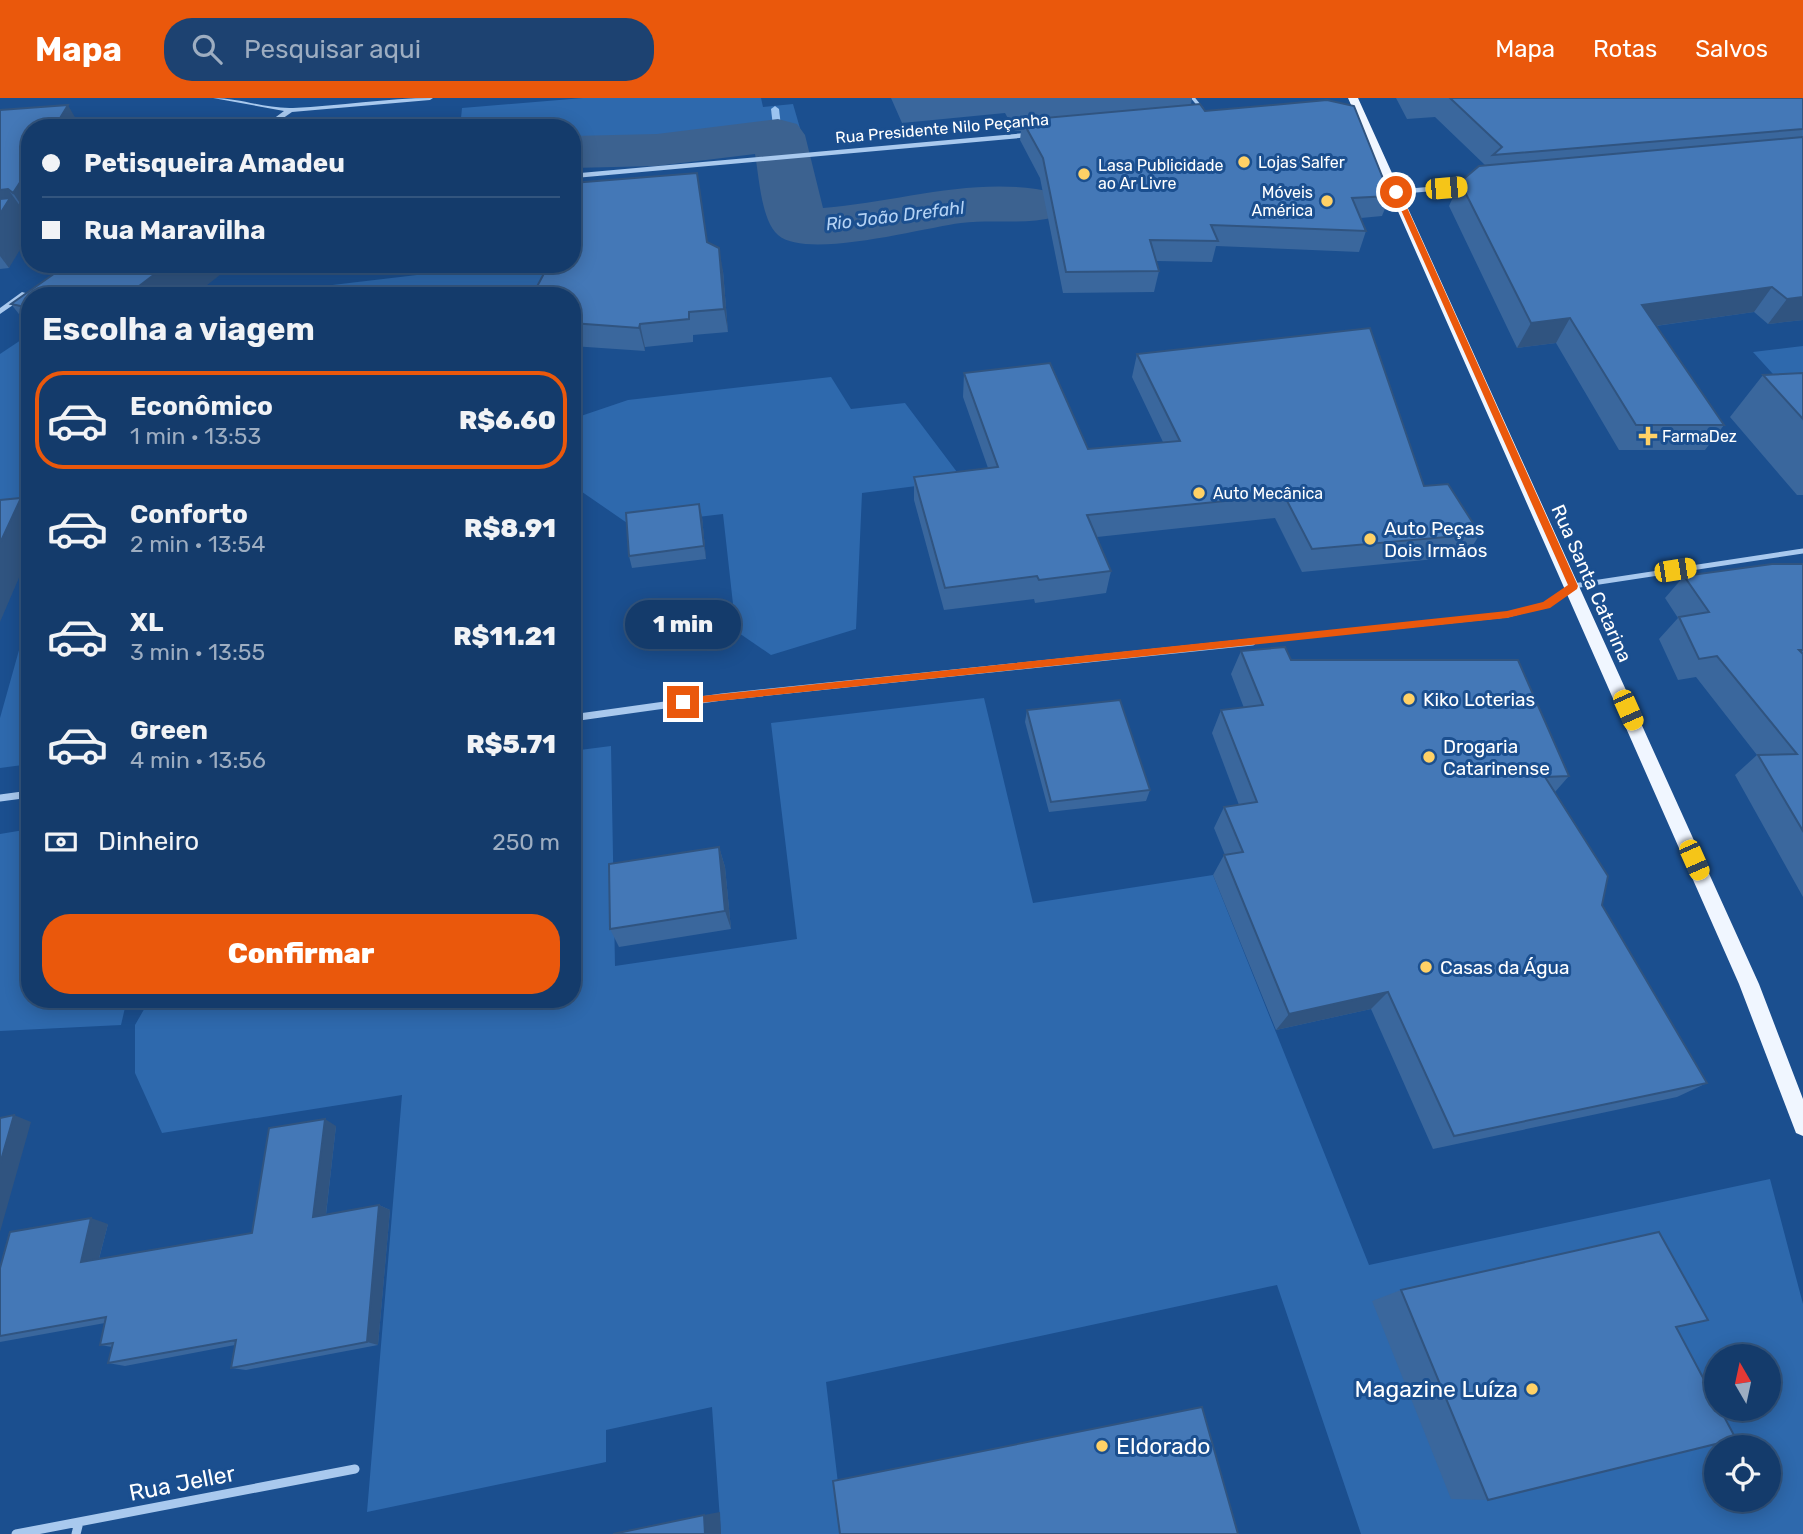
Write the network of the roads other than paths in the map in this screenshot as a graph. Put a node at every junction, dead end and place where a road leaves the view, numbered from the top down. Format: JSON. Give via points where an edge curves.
{"nodes":[{"id":1,"x":216,"y":98,"type":"edge"},
{"id":2,"x":429,"y":98,"type":"edge"},
{"id":3,"x":1193,"y":98,"type":"edge"},
{"id":4,"x":1351,"y":103,"type":"edge"},
{"id":5,"x":290,"y":110,"type":"junction"},
{"id":6,"x":1204,"y":112,"type":"edge"},
{"id":7,"x":277,"y":119,"type":"edge"},
{"id":8,"x":1030,"y":135,"type":"edge"},
{"id":9,"x":581,"y":175,"type":"edge"},
{"id":10,"x":1473,"y":185,"type":"edge"},
{"id":11,"x":1396,"y":192,"type":"junction"},
{"id":12,"x":21,"y":297,"type":"edge"},
{"id":13,"x":0,"y":312,"type":"edge"},
{"id":14,"x":1803,"y":551,"type":"edge"},
{"id":15,"x":1573,"y":586,"type":"junction"},
{"id":16,"x":581,"y":717,"type":"edge"},
{"id":17,"x":21,"y":795,"type":"edge"},
{"id":18,"x":0,"y":798,"type":"edge"},
{"id":19,"x":1803,"y":1126,"type":"edge"},
{"id":20,"x":355,"y":1469,"type":"dead end"},
{"id":21,"x":79,"y":1522,"type":"junction"},
{"id":22,"x":16,"y":1534,"type":"edge"},
{"id":23,"x":76,"y":1534,"type":"edge"}],
"edges":[{"from":1,"to":5,"type":"street"},
{"from":2,"to":5,"type":"street"},
{"from":3,"to":6,"type":"lane"},
{"from":4,"to":11,"type":"main road","name":"Rua Santa Catarina"},
{"from":5,"to":7,"type":"street"},
{"from":8,"to":9,"type":"street","name":"Rua Presidente Nilo Peçanha"},
{"from":10,"to":11,"type":"street"},
{"from":11,"to":15,"type":"main road","name":"Rua Santa Catarina"},
{"from":12,"to":13,"type":"street"},
{"from":14,"to":15,"type":"street"},
{"from":15,"to":16,"type":"street","via":[[1546,605],[1507,615],[722,697]]},
{"from":15,"to":19,"type":"main road","name":"Rua Santa Catarina","via":[[1749,984]]},
{"from":17,"to":18,"type":"street"},
{"from":20,"to":21,"type":"street","name":"Rua Jeller"},
{"from":21,"to":22,"type":"street","name":"Rua Jeller"},
{"from":21,"to":23,"type":"street"}]}
